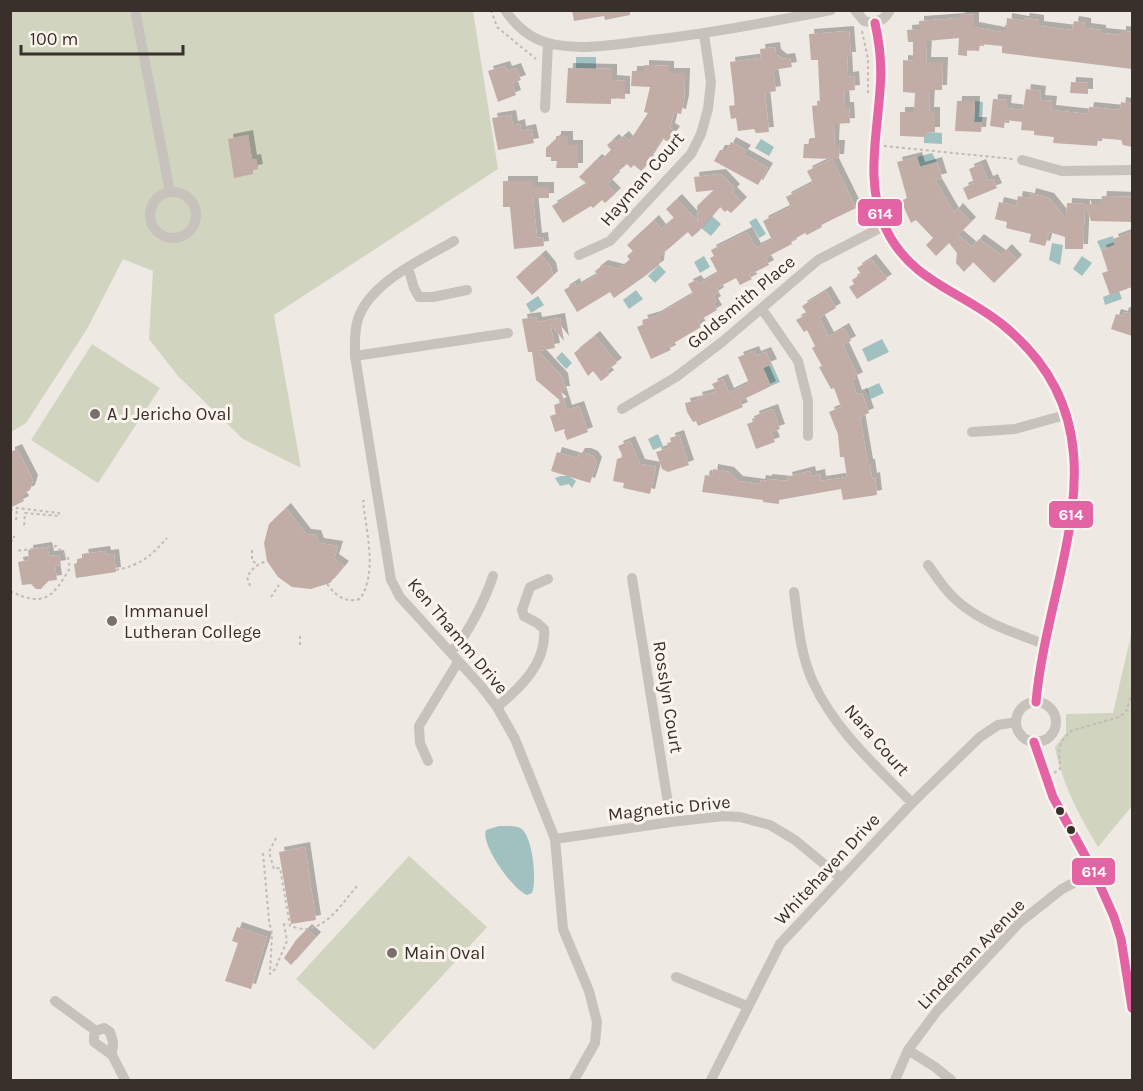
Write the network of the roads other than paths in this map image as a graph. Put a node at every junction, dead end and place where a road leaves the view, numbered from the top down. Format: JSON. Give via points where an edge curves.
{"nodes":[{"id":1,"x":135,"y":10,"type":"edge"},
{"id":2,"x":505,"y":10,"type":"edge"},
{"id":3,"x":831,"y":10,"type":"edge"},
{"id":4,"x":855,"y":10,"type":"edge"},
{"id":5,"x":890,"y":10,"type":"edge"},
{"id":6,"x":876,"y":22,"type":"junction"},
{"id":7,"x":704,"y":34,"type":"junction"},
{"id":8,"x":548,"y":43,"type":"junction"},
{"id":9,"x":544,"y":108,"type":"dead end"},
{"id":10,"x":1022,"y":160,"type":"road end"},
{"id":11,"x":1132,"y":170,"type":"edge"},
{"id":12,"x":170,"y":192,"type":"junction"},
{"id":13,"x":884,"y":226,"type":"junction"},
{"id":14,"x":454,"y":241,"type":"dead end"},
{"id":15,"x":579,"y":255,"type":"dead end"},
{"id":16,"x":408,"y":267,"type":"junction"},
{"id":17,"x":466,"y":290,"type":"dead end"},
{"id":18,"x":762,"y":309,"type":"junction"},
{"id":19,"x":508,"y":333,"type":"dead end"},
{"id":20,"x":355,"y":356,"type":"junction"},
{"id":21,"x":622,"y":409,"type":"dead end"},
{"id":22,"x":1065,"y":415,"type":"junction"},
{"id":23,"x":972,"y":432,"type":"dead end"},
{"id":24,"x":808,"y":436,"type":"dead end"},
{"id":25,"x":928,"y":565,"type":"dead end"},
{"id":26,"x":493,"y":576,"type":"dead end"},
{"id":27,"x":632,"y":578,"type":"dead end"},
{"id":28,"x":548,"y":579,"type":"dead end"},
{"id":29,"x":794,"y":592,"type":"dead end"},
{"id":30,"x":1044,"y":644,"type":"junction"},
{"id":31,"x":450,"y":652,"type":"junction"},
{"id":32,"x":458,"y":662,"type":"junction"},
{"id":33,"x":1036,"y":702,"type":"junction"},
{"id":34,"x":497,"y":706,"type":"junction"},
{"id":35,"x":1016,"y":722,"type":"junction"},
{"id":36,"x":1034,"y":742,"type":"junction"},
{"id":37,"x":428,"y":760,"type":"dead end"},
{"id":38,"x":912,"y":803,"type":"junction"},
{"id":39,"x":670,"y":822,"type":"junction"},
{"id":40,"x":555,"y":839,"type":"junction"},
{"id":41,"x":1094,"y":872,"type":"junction"},
{"id":42,"x":841,"y":878,"type":"junction"},
{"id":43,"x":676,"y":977,"type":"dead end"},
{"id":44,"x":55,"y":1001,"type":"dead end"},
{"id":45,"x":747,"y":1006,"type":"junction"},
{"id":46,"x":1132,"y":1008,"type":"edge"},
{"id":47,"x":96,"y":1031,"type":"junction"},
{"id":48,"x":908,"y":1050,"type":"junction"},
{"id":49,"x":112,"y":1055,"type":"junction"},
{"id":50,"x":125,"y":1080,"type":"edge"},
{"id":51,"x":574,"y":1080,"type":"edge"},
{"id":52,"x":711,"y":1080,"type":"edge"},
{"id":53,"x":895,"y":1080,"type":"edge"},
{"id":54,"x":951,"y":1080,"type":"edge"}],
"edges":[{"from":1,"to":12,"type":"street"},
{"from":2,"to":8,"type":"street","via":[[516,26]]},
{"from":3,"to":7,"type":"street"},
{"from":4,"to":6,"type":"street","via":[[864,21]]},
{"from":5,"to":6,"type":"street"},
{"from":6,"to":13,"type":"street","via":[[881,73],[875,184]]},
{"from":7,"to":8,"type":"street","via":[[584,47]]},
{"from":7,"to":15,"type":"street","name":"Hayman Court","via":[[711,82],[708,109],[691,154],[610,241]]},
{"from":8,"to":9,"type":"street"},
{"from":10,"to":11,"type":"street","via":[[1062,171]]},
{"from":12,"to":12,"type":"street","via":[[186,195],[195,208],[195,224],[179,238],[158,234],[150,221],[156,199]]},
{"from":13,"to":18,"type":"street","name":"Goldsmith Place","via":[[818,260]]},
{"from":13,"to":22,"type":"street","via":[[910,266],[933,284],[1002,322],[1024,342],[1046,372]]},
{"from":14,"to":16,"type":"street","name":"Ken Thamm Drive"},
{"from":16,"to":17,"type":"street","via":[[419,297]]},
{"from":16,"to":20,"type":"street","name":"Ken Thamm Drive","via":[[366,302],[354,333]]},
{"from":18,"to":21,"type":"street","name":"Goldsmith Place","via":[[676,377]]},
{"from":18,"to":24,"type":"street","via":[[798,361],[808,401]]},
{"from":19,"to":20,"type":"street"},
{"from":20,"to":31,"type":"street","name":"Ken Thamm Drive","via":[[391,580],[400,597]]},
{"from":22,"to":23,"type":"street","via":[[1015,429]]},
{"from":22,"to":30,"type":"street","via":[[1076,478],[1072,519]]},
{"from":25,"to":30,"type":"street","via":[[952,597],[970,612]]},
{"from":26,"to":31,"type":"street","via":[[460,642]]},
{"from":27,"to":39,"type":"street","name":"Rosslyn Court"},
{"from":28,"to":34,"type":"street","via":[[530,587],[522,610],[524,616],[544,629],[543,650],[523,684]]},
{"from":29,"to":38,"type":"street","name":"Nara Court","via":[[801,641],[817,689],[845,733]]},
{"from":30,"to":33,"type":"street"},
{"from":31,"to":32,"type":"street","name":"Ken Thamm Drive"},
{"from":32,"to":34,"type":"street","name":"Ken Thamm Drive"},
{"from":32,"to":37,"type":"street","via":[[419,726],[420,743]]},
{"from":33,"to":35,"type":"street","via":[[1024,706]]},
{"from":33,"to":36,"type":"street","via":[[1053,711],[1056,723],[1047,739]]},
{"from":34,"to":40,"type":"street","name":"Ken Thamm Drive","via":[[515,739]]},
{"from":35,"to":36,"type":"street","via":[[1023,738]]},
{"from":35,"to":38,"type":"street","name":"Whitehaven Drive","via":[[998,725],[980,737]]},
{"from":36,"to":41,"type":"street","via":[[1053,797]]},
{"from":38,"to":42,"type":"street","name":"Whitehaven Drive"},
{"from":39,"to":40,"type":"street","name":"Magnetic Drive"},
{"from":39,"to":42,"type":"street","name":"Magnetic Drive","via":[[740,817],[770,825]]},
{"from":40,"to":51,"type":"street","name":"Ken Thamm Drive","via":[[563,929],[589,991],[597,1022],[595,1043]]},
{"from":41,"to":46,"type":"street","via":[[1121,939]]},
{"from":41,"to":48,"type":"street","name":"Lindeman Avenue","via":[[1062,889],[1020,922],[937,1011]]},
{"from":42,"to":45,"type":"street","name":"Whitehaven Drive","via":[[780,944]]},
{"from":43,"to":45,"type":"street"},
{"from":44,"to":47,"type":"street"},
{"from":45,"to":52,"type":"street","name":"Whitehaven Drive"},
{"from":47,"to":49,"type":"street","via":[[94,1042]]},
{"from":47,"to":49,"type":"street","via":[[104,1028],[110,1032]]},
{"from":48,"to":53,"type":"street","name":"Lindeman Avenue"},
{"from":48,"to":54,"type":"street"},
{"from":49,"to":50,"type":"street"}]}
